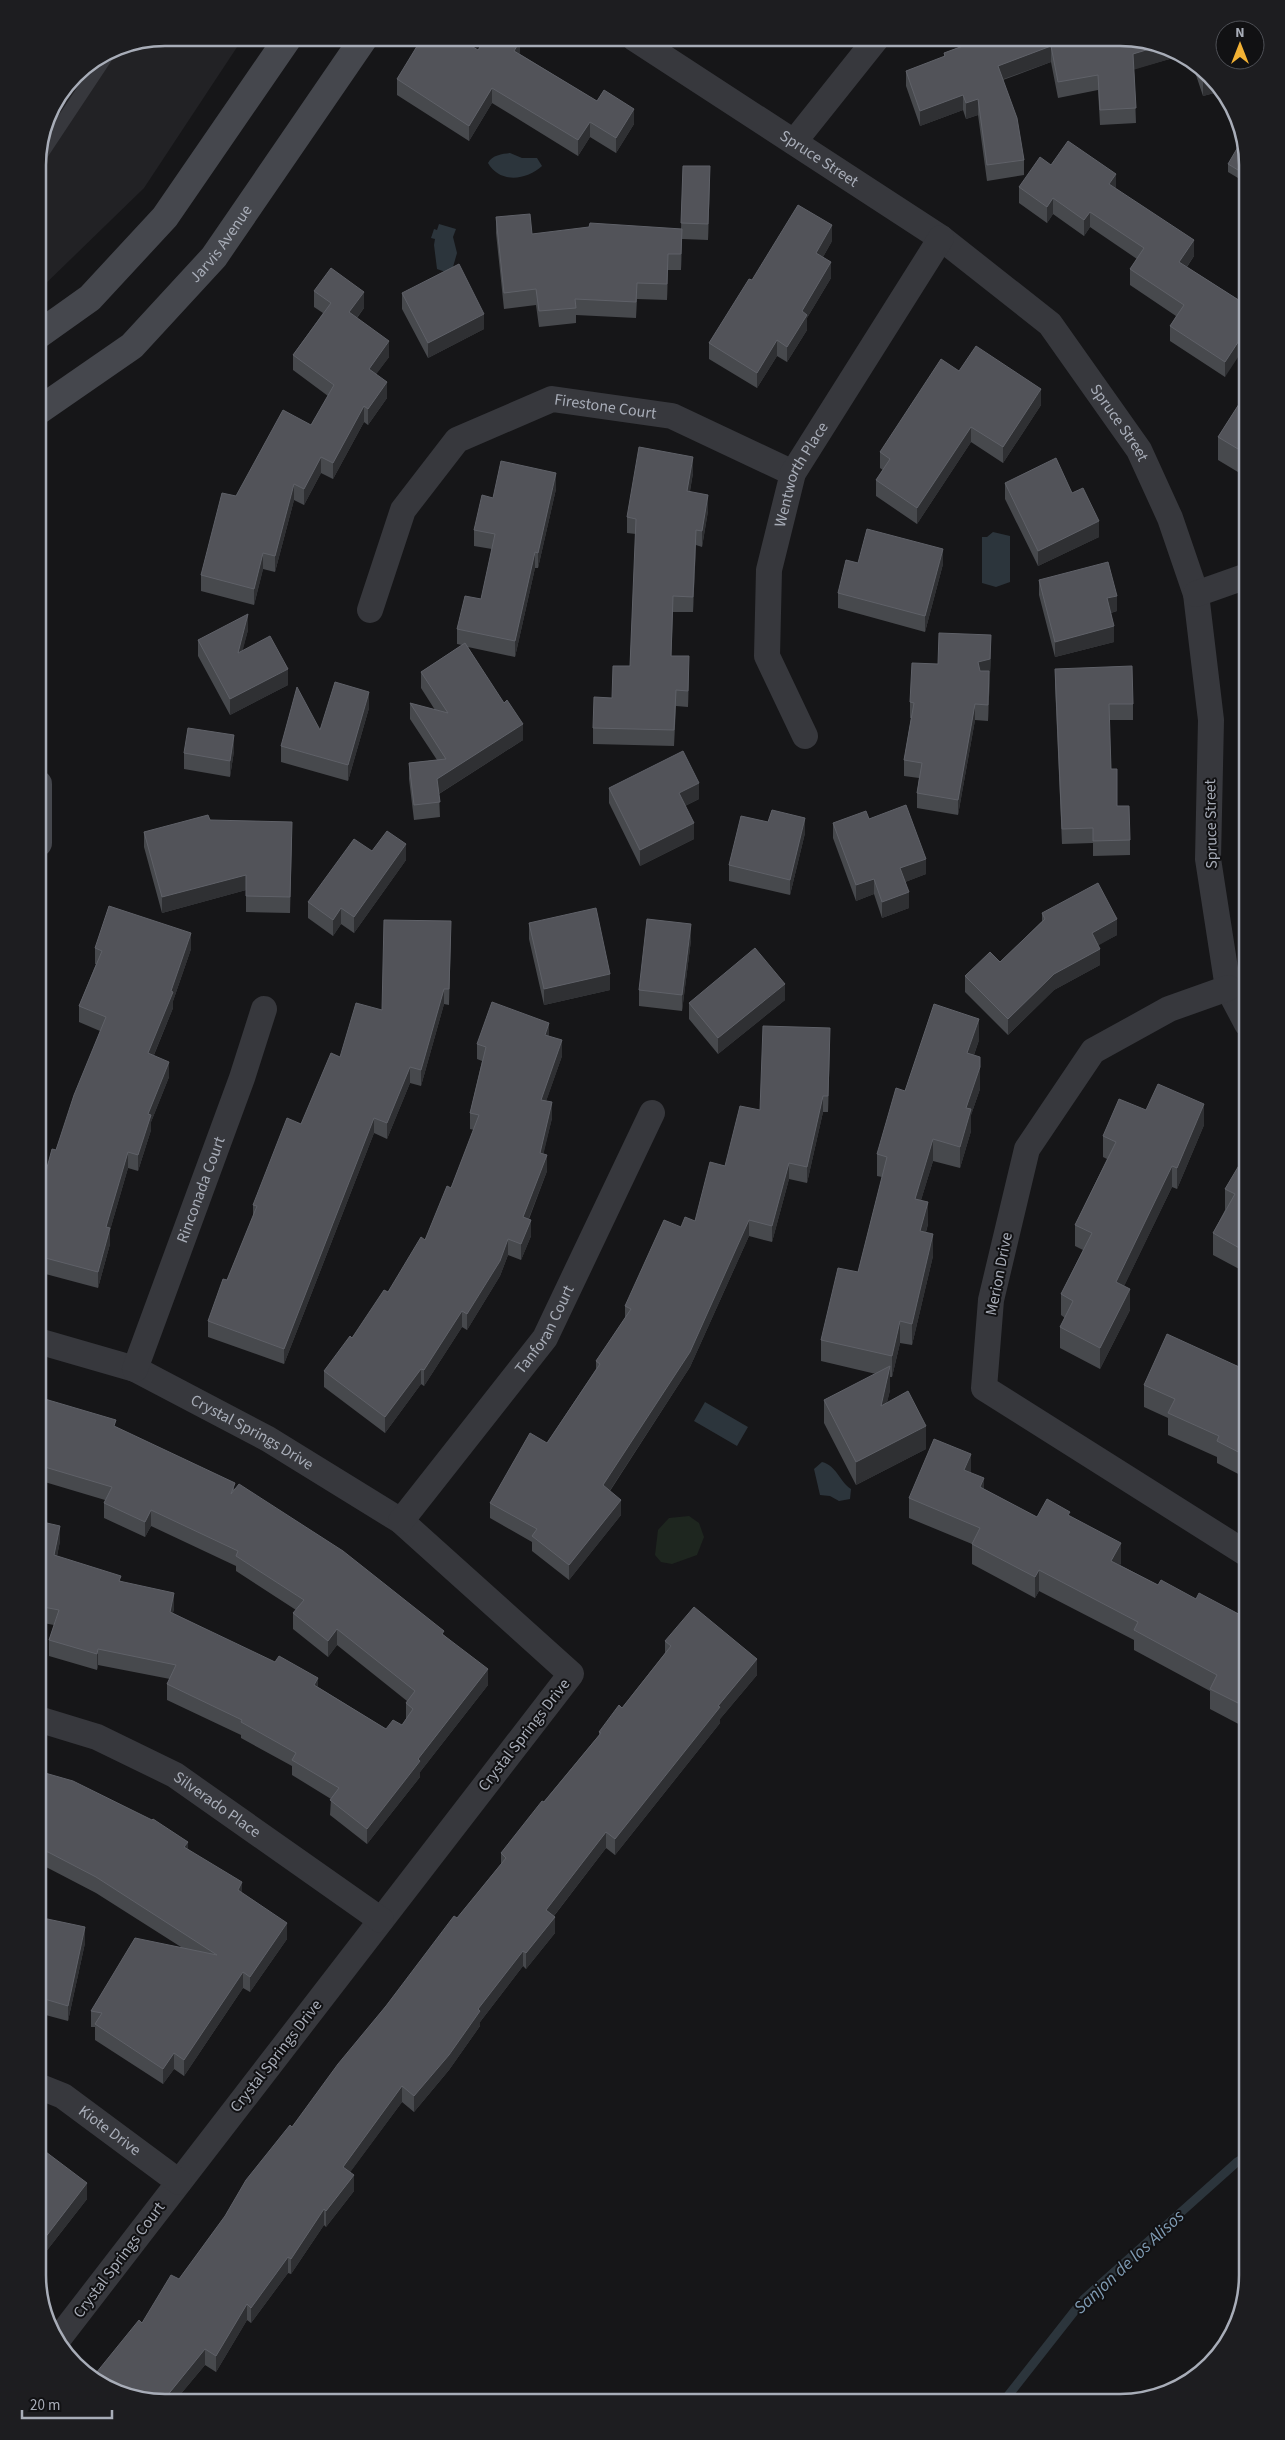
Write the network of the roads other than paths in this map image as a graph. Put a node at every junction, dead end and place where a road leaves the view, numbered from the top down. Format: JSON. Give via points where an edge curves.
{"nodes":[{"id":1,"x":282,"y":47,"type":"edge"},
{"id":2,"x":358,"y":47,"type":"edge"},
{"id":3,"x":648,"y":47,"type":"edge"},
{"id":4,"x":870,"y":47,"type":"edge"},
{"id":5,"x":100,"y":66,"type":"edge"},
{"id":6,"x":49,"y":142,"type":"edge"},
{"id":7,"x":794,"y":142,"type":"junction"},
{"id":8,"x":941,"y":238,"type":"junction"},
{"id":9,"x":47,"y":329,"type":"edge"},
{"id":10,"x":47,"y":405,"type":"edge"},
{"id":11,"x":793,"y":473,"type":"junction"},
{"id":12,"x":1239,"y":579,"type":"edge"},
{"id":13,"x":1196,"y":594,"type":"junction"},
{"id":14,"x":370,"y":610,"type":"dead end"},
{"id":15,"x":806,"y":736,"type":"dead end"},
{"id":16,"x":1228,"y":988,"type":"junction"},
{"id":17,"x":264,"y":1008,"type":"dead end"},
{"id":18,"x":1239,"y":1008,"type":"edge"},
{"id":19,"x":652,"y":1113,"type":"dead end"},
{"id":20,"x":46,"y":1343,"type":"edge"},
{"id":21,"x":135,"y":1369,"type":"junction"},
{"id":22,"x":401,"y":1522,"type":"junction"},
{"id":23,"x":1239,"y":1548,"type":"edge"},
{"id":24,"x":46,"y":1722,"type":"edge"},
{"id":25,"x":382,"y":1920,"type":"junction"},
{"id":26,"x":46,"y":2089,"type":"edge"},
{"id":27,"x":179,"y":2182,"type":"junction"},
{"id":28,"x":62,"y":2334,"type":"edge"}],
"edges":[{"from":1,"to":9,"type":"main road","via":[[165,217],[90,298]]},
{"from":2,"to":10,"type":"main road","name":"Jarvis Avenue","via":[[214,257],[132,346]]},
{"from":3,"to":7,"type":"street","name":"Spruce Street"},
{"from":4,"to":7,"type":"street"},
{"from":5,"to":6,"type":"lane"},
{"from":7,"to":8,"type":"street","name":"Spruce Street"},
{"from":8,"to":11,"type":"street","name":"Wentworth Place"},
{"from":8,"to":13,"type":"street","name":"Spruce Street","via":[[1050,324],[1139,450],[1170,518]]},
{"from":11,"to":14,"type":"street","name":"Firestone Court","via":[[672,416],[552,399],[457,440],[402,510]]},
{"from":11,"to":15,"type":"street","name":"Wentworth Place","via":[[768,570],[767,656]]},
{"from":12,"to":13,"type":"street"},
{"from":13,"to":16,"type":"street","name":"Spruce Street","via":[[1211,720],[1208,859]]},
{"from":16,"to":18,"type":"street","name":"Spruce Street"},
{"from":16,"to":23,"type":"street","name":"Merion Drive","via":[[1169,1008],[1093,1051],[1027,1149],[991,1300],[984,1388]]},
{"from":17,"to":21,"type":"street","name":"Rinconada Court","via":[[242,1078]]},
{"from":19,"to":22,"type":"street","name":"Tanforan Court","via":[[545,1338]]},
{"from":20,"to":21,"type":"street","name":"Crystal Springs Drive"},
{"from":21,"to":22,"type":"street","name":"Crystal Springs Drive","via":[[268,1439]]},
{"from":22,"to":25,"type":"street","name":"Crystal Springs Drive","via":[[571,1674]]},
{"from":24,"to":25,"type":"street","name":"Silverado Place","via":[[97,1737],[175,1775]]},
{"from":25,"to":27,"type":"street","name":"Crystal Springs Drive"},
{"from":26,"to":27,"type":"street","name":"Kiote Drive","via":[[63,2096]]},
{"from":27,"to":28,"type":"street","name":"Crystal Springs Court"}]}
